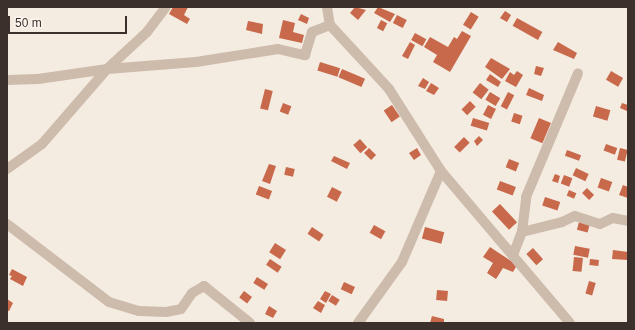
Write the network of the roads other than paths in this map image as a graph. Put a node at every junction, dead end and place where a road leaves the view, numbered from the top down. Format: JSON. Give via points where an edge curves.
{"nodes":[{"id":1,"x":166,"y":7,"type":"edge"},
{"id":2,"x":327,"y":7,"type":"edge"},
{"id":3,"x":330,"y":25,"type":"junction"},
{"id":4,"x":107,"y":69,"type":"junction"},
{"id":5,"x":578,"y":73,"type":"dead end"},
{"id":6,"x":7,"y":80,"type":"edge"},
{"id":7,"x":7,"y":169,"type":"edge"},
{"id":8,"x":440,"y":171,"type":"junction"},
{"id":9,"x":628,"y":221,"type":"edge"},
{"id":10,"x":7,"y":224,"type":"edge"},
{"id":11,"x":7,"y":232,"type":"edge"},
{"id":12,"x":522,"y":232,"type":"junction"},
{"id":13,"x":18,"y":233,"type":"junction"},
{"id":14,"x":513,"y":255,"type":"junction"},
{"id":15,"x":555,"y":307,"type":"junction"},
{"id":16,"x":250,"y":323,"type":"edge"},
{"id":17,"x":358,"y":323,"type":"edge"},
{"id":18,"x":558,"y":323,"type":"edge"},
{"id":19,"x":570,"y":323,"type":"edge"}],
"edges":[{"from":1,"to":4,"type":"street","via":[[147,32]]},
{"from":2,"to":3,"type":"street"},
{"from":3,"to":4,"type":"street","via":[[312,32],[305,55],[278,49],[196,62]]},
{"from":3,"to":8,"type":"street","via":[[389,89]]},
{"from":4,"to":6,"type":"street","via":[[38,80]]},
{"from":4,"to":7,"type":"street","via":[[42,144]]},
{"from":5,"to":12,"type":"street","via":[[526,197]]},
{"from":8,"to":14,"type":"street"},
{"from":8,"to":17,"type":"street","via":[[402,262]]},
{"from":9,"to":12,"type":"street","via":[[613,218],[600,224],[575,216]]},
{"from":10,"to":13,"type":"street"},
{"from":11,"to":13,"type":"street"},
{"from":12,"to":14,"type":"street"},
{"from":13,"to":16,"type":"street","via":[[109,302],[139,311],[166,312],[181,308],[192,294],[204,286]]},
{"from":14,"to":15,"type":"street"},
{"from":15,"to":18,"type":"street"},
{"from":15,"to":19,"type":"street"}]}
